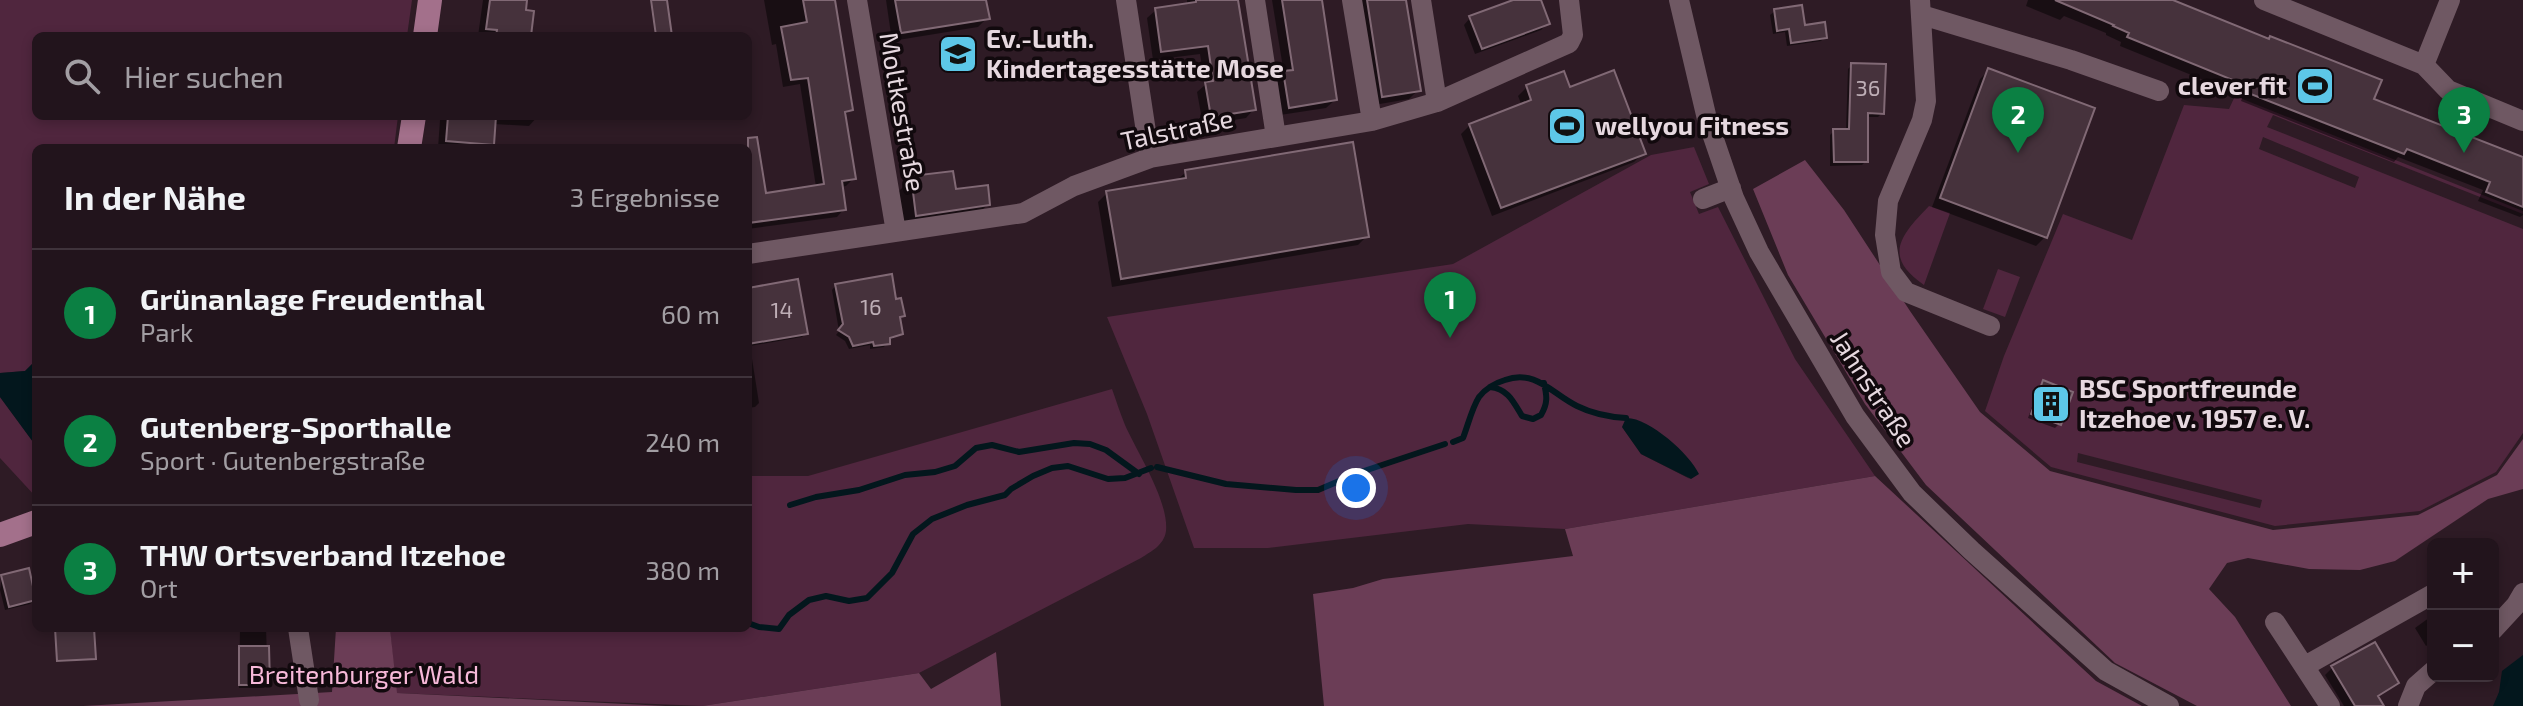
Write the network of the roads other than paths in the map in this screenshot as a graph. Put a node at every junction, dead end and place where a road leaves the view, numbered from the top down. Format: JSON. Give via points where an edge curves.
{"nodes":[{"id":1,"x":430,"y":0,"type":"edge"},
{"id":2,"x":857,"y":0,"type":"edge"},
{"id":3,"x":1126,"y":0,"type":"edge"},
{"id":4,"x":1255,"y":0,"type":"edge"},
{"id":5,"x":1352,"y":0,"type":"edge"},
{"id":6,"x":1421,"y":0,"type":"edge"},
{"id":7,"x":1569,"y":0,"type":"edge"},
{"id":8,"x":1679,"y":0,"type":"edge"},
{"id":9,"x":2264,"y":0,"type":"edge"},
{"id":10,"x":2450,"y":0,"type":"edge"},
{"id":11,"x":1921,"y":8,"type":"edge"},
{"id":12,"x":426,"y":32,"type":"edge"},
{"id":13,"x":2424,"y":65,"type":"junction"},
{"id":14,"x":2159,"y":91,"type":"dead end"},
{"id":15,"x":1437,"y":102,"type":"junction"},
{"id":16,"x":413,"y":120,"type":"edge"},
{"id":17,"x":1372,"y":121,"type":"junction"},
{"id":18,"x":2523,"y":121,"type":"edge"},
{"id":19,"x":1276,"y":137,"type":"junction"},
{"id":20,"x":410,"y":144,"type":"edge"},
{"id":21,"x":1150,"y":158,"type":"junction"},
{"id":22,"x":1731,"y":188,"type":"junction"},
{"id":23,"x":1703,"y":199,"type":"dead end"},
{"id":24,"x":896,"y":232,"type":"junction"},
{"id":25,"x":752,"y":253,"type":"edge"},
{"id":26,"x":1990,"y":326,"type":"dead end"},
{"id":27,"x":32,"y":523,"type":"edge"},
{"id":28,"x":0,"y":535,"type":"edge"},
{"id":29,"x":2523,"y":593,"type":"edge"},
{"id":30,"x":2427,"y":597,"type":"edge"},
{"id":31,"x":2275,"y":622,"type":"dead end"},
{"id":32,"x":2499,"y":624,"type":"edge"},
{"id":33,"x":299,"y":632,"type":"edge"},
{"id":34,"x":2305,"y":666,"type":"junction"},
{"id":35,"x":2427,"y":676,"type":"edge"},
{"id":36,"x":309,"y":700,"type":"dead end"},
{"id":37,"x":2169,"y":706,"type":"edge"},
{"id":38,"x":2330,"y":706,"type":"edge"},
{"id":39,"x":2408,"y":706,"type":"edge"}],
"edges":[{"from":1,"to":12,"type":"main road"},
{"from":2,"to":24,"type":"street","name":"Moltkestraße"},
{"from":3,"to":21,"type":"street"},
{"from":4,"to":19,"type":"street"},
{"from":5,"to":17,"type":"street"},
{"from":6,"to":15,"type":"street"},
{"from":7,"to":15,"type":"street","name":"Talstraße","via":[[1569,43]]},
{"from":8,"to":22,"type":"street","name":"Jahnstraße","via":[[1707,119]]},
{"from":9,"to":13,"type":"street"},
{"from":10,"to":13,"type":"street"},
{"from":11,"to":14,"type":"street"},
{"from":11,"to":26,"type":"street","via":[[1926,101],[1886,214],[1891,272],[1906,292]]},
{"from":13,"to":18,"type":"street","via":[[2448,90]]},
{"from":15,"to":17,"type":"street","name":"Talstraße"},
{"from":16,"to":20,"type":"main road"},
{"from":17,"to":19,"type":"street","name":"Talstraße"},
{"from":19,"to":21,"type":"street","name":"Talstraße"},
{"from":21,"to":24,"type":"street","name":"Talstraße","via":[[1074,186],[1023,213]]},
{"from":22,"to":23,"type":"street"},
{"from":22,"to":37,"type":"street","name":"Jahnstraße","via":[[1759,252],[1816,352],[1912,493],[2106,671]]},
{"from":24,"to":25,"type":"street","name":"Talstraße"},
{"from":27,"to":28,"type":"main road"},
{"from":29,"to":32,"type":"street"},
{"from":30,"to":34,"type":"street"},
{"from":31,"to":34,"type":"street"},
{"from":33,"to":36,"type":"street"},
{"from":34,"to":38,"type":"street"},
{"from":35,"to":39,"type":"street","via":[[2416,686]]}]}
